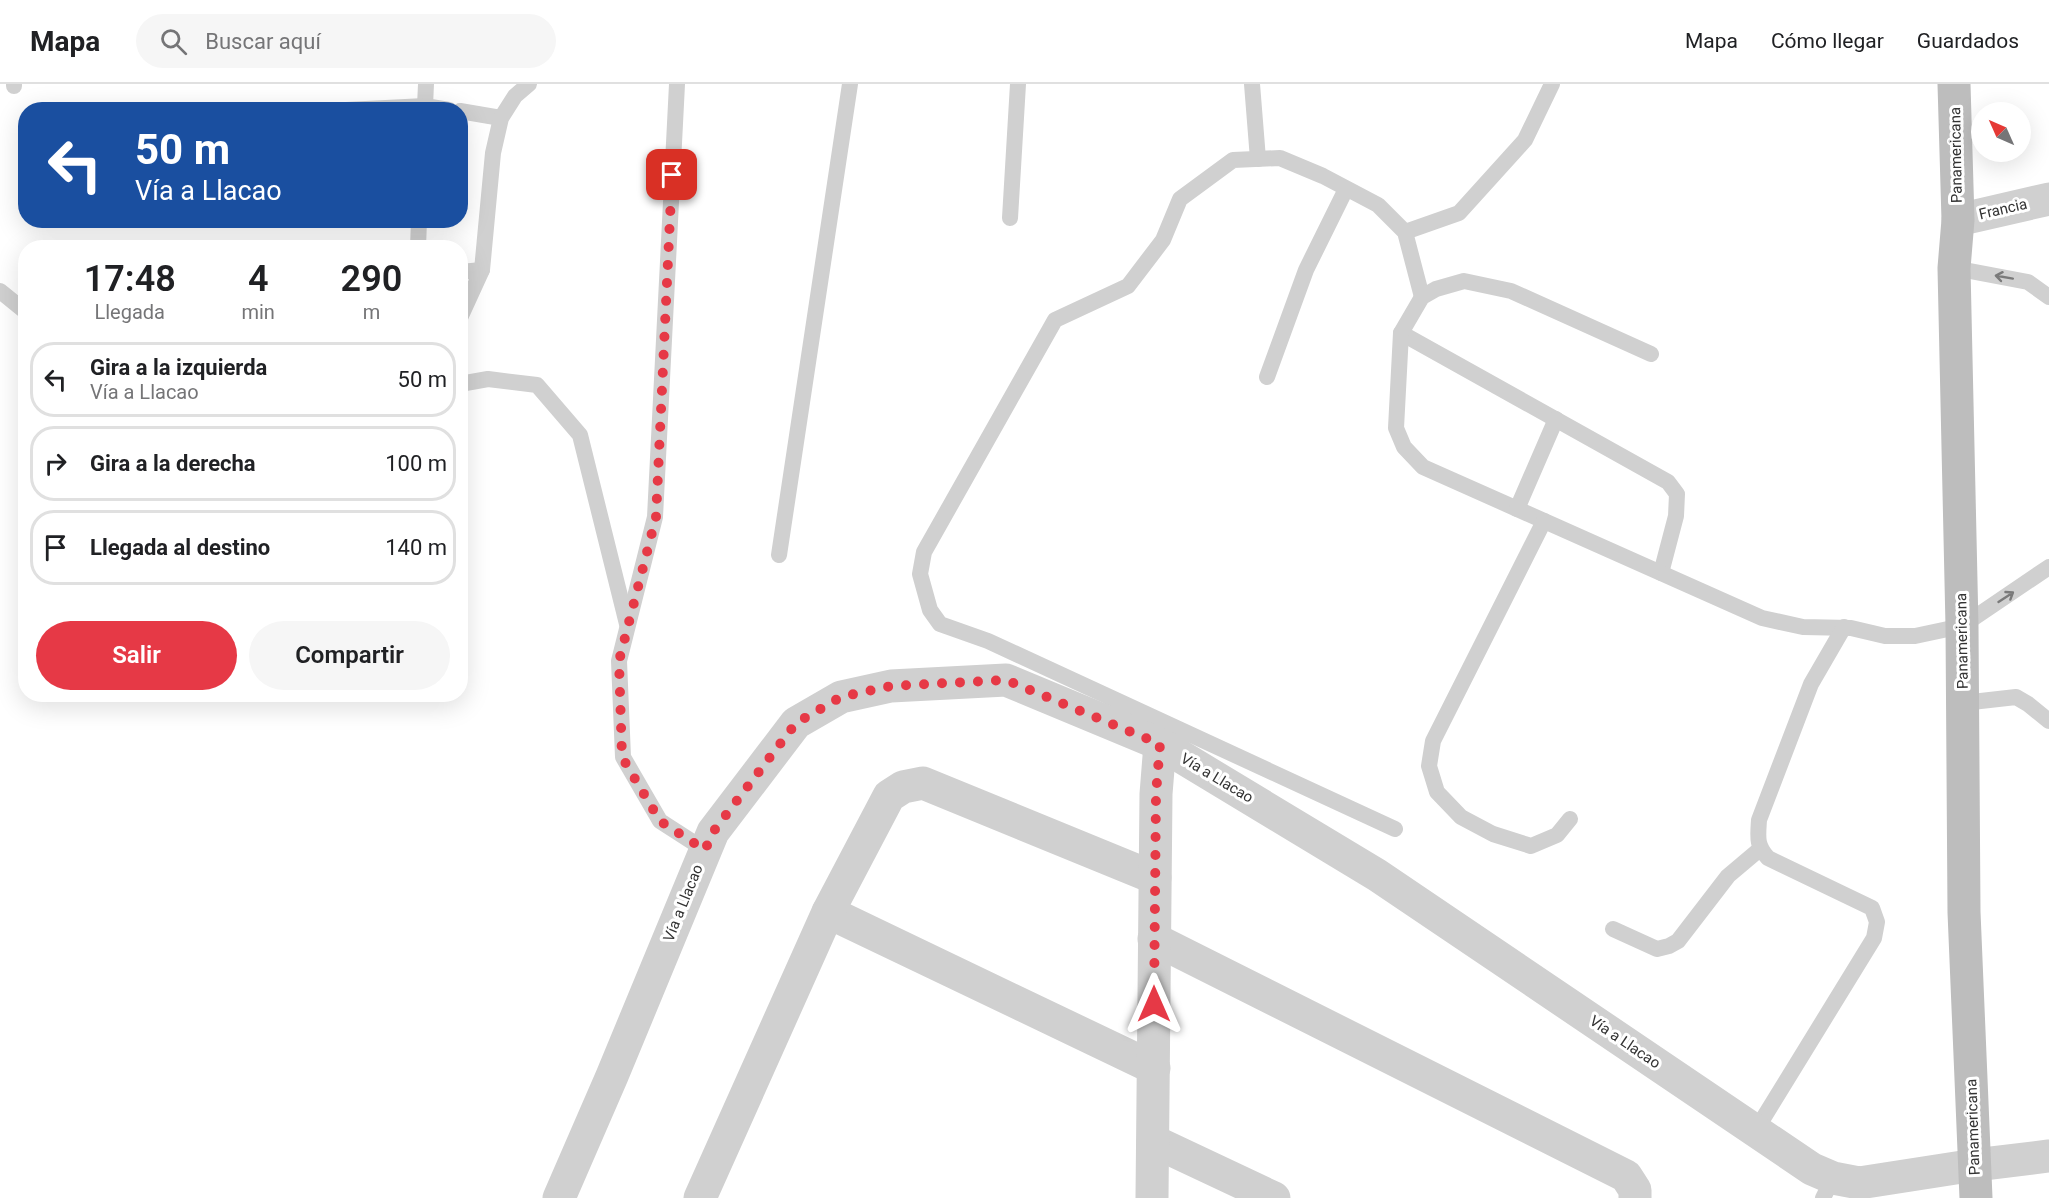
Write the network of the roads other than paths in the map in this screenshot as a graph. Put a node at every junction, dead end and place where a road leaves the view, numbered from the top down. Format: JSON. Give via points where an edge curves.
{"nodes":[{"id":1,"x":426,"y":84,"type":"edge"},
{"id":2,"x":529,"y":84,"type":"edge"},
{"id":3,"x":677,"y":84,"type":"edge"},
{"id":4,"x":850,"y":84,"type":"edge"},
{"id":5,"x":1018,"y":84,"type":"edge"},
{"id":6,"x":1252,"y":84,"type":"edge"},
{"id":7,"x":1552,"y":84,"type":"edge"},
{"id":8,"x":1954,"y":84,"type":"edge"},
{"id":9,"x":425,"y":102,"type":"edge"},
{"id":10,"x":468,"y":112,"type":"edge"},
{"id":11,"x":501,"y":118,"type":"junction"},
{"id":12,"x":1258,"y":159,"type":"junction"},
{"id":13,"x":1346,"y":189,"type":"junction"},
{"id":14,"x":2049,"y":199,"type":"edge"},
{"id":15,"x":1010,"y":218,"type":"dead end"},
{"id":16,"x":1958,"y":220,"type":"junction"},
{"id":17,"x":1405,"y":232,"type":"junction"},
{"id":18,"x":1954,"y":268,"type":"junction"},
{"id":19,"x":482,"y":270,"type":"junction"},
{"id":20,"x":468,"y":271,"type":"edge"},
{"id":21,"x":0,"y":291,"type":"edge"},
{"id":22,"x":1422,"y":297,"type":"junction"},
{"id":23,"x":2049,"y":297,"type":"edge"},
{"id":24,"x":468,"y":301,"type":"edge"},
{"id":25,"x":18,"y":306,"type":"edge"},
{"id":26,"x":1401,"y":333,"type":"junction"},
{"id":27,"x":1651,"y":354,"type":"dead end"},
{"id":28,"x":1267,"y":377,"type":"dead end"},
{"id":29,"x":468,"y":383,"type":"edge"},
{"id":30,"x":1556,"y":419,"type":"junction"},
{"id":31,"x":1517,"y":508,"type":"junction"},
{"id":32,"x":1544,"y":520,"type":"junction"},
{"id":33,"x":779,"y":555,"type":"dead end"},
{"id":34,"x":2049,"y":567,"type":"edge"},
{"id":35,"x":1661,"y":573,"type":"junction"},
{"id":36,"x":628,"y":626,"type":"junction"},
{"id":37,"x":1962,"y":626,"type":"junction"},
{"id":38,"x":1844,"y":627,"type":"junction"},
{"id":39,"x":1963,"y":703,"type":"junction"},
{"id":40,"x":2049,"y":721,"type":"edge"},
{"id":41,"x":1160,"y":744,"type":"junction"},
{"id":42,"x":1570,"y":819,"type":"dead end"},
{"id":43,"x":1395,"y":829,"type":"dead end"},
{"id":44,"x":1760,"y":849,"type":"junction"},
{"id":45,"x":705,"y":850,"type":"junction"},
{"id":46,"x":1155,"y":878,"type":"junction"},
{"id":47,"x":828,"y":912,"type":"junction"},
{"id":48,"x":1613,"y":929,"type":"dead end"},
{"id":49,"x":1154,"y":939,"type":"junction"},
{"id":50,"x":1154,"y":1068,"type":"junction"},
{"id":51,"x":1756,"y":1130,"type":"junction"},
{"id":52,"x":1153,"y":1141,"type":"junction"},
{"id":53,"x":2049,"y":1156,"type":"edge"},
{"id":54,"x":1975,"y":1165,"type":"junction"},
{"id":55,"x":1828,"y":1188,"type":"edge"},
{"id":56,"x":559,"y":1198,"type":"edge"},
{"id":57,"x":700,"y":1198,"type":"edge"},
{"id":58,"x":1152,"y":1198,"type":"edge"},
{"id":59,"x":1274,"y":1198,"type":"edge"},
{"id":60,"x":1635,"y":1198,"type":"edge"},
{"id":61,"x":1976,"y":1198,"type":"edge"}],
"edges":[{"from":1,"to":9,"type":"lane"},
{"from":2,"to":11,"type":"lane","via":[[515,96]]},
{"from":3,"to":36,"type":"lane","via":[[656,517]]},
{"from":4,"to":33,"type":"lane"},
{"from":5,"to":15,"type":"lane"},
{"from":6,"to":12,"type":"lane"},
{"from":7,"to":17,"type":"lane","via":[[1526,140],[1459,213]]},
{"from":8,"to":16,"type":"main road","name":"Panamericana"},
{"from":10,"to":11,"type":"lane"},
{"from":11,"to":19,"type":"lane","via":[[493,153]]},
{"from":12,"to":13,"type":"lane","via":[[1280,159]]},
{"from":12,"to":43,"type":"lane","via":[[1233,160],[1180,199],[1163,240],[1128,286],[1055,320],[924,552],[920,574],[930,610],[940,624],[988,641]]},
{"from":13,"to":17,"type":"lane","via":[[1378,205]]},
{"from":13,"to":28,"type":"lane","via":[[1306,270]]},
{"from":14,"to":16,"type":"street","name":"Francia"},
{"from":16,"to":18,"type":"main road","name":"Panamericana"},
{"from":17,"to":22,"type":"lane"},
{"from":23,"to":18,"type":"lane","one_way":true,"via":[[2028,282]]},
{"from":18,"to":37,"type":"main road","name":"Panamericana"},
{"from":19,"to":20,"type":"lane"},
{"from":19,"to":24,"type":"lane"},
{"from":21,"to":25,"type":"lane"},
{"from":22,"to":26,"type":"lane"},
{"from":22,"to":27,"type":"lane","via":[[1464,281],[1511,291]]},
{"from":26,"to":30,"type":"lane"},
{"from":26,"to":31,"type":"lane","via":[[1396,428],[1404,447],[1423,467]]},
{"from":29,"to":36,"type":"lane","via":[[488,379],[537,385],[580,435]]},
{"from":30,"to":31,"type":"lane"},
{"from":30,"to":35,"type":"lane","via":[[1673,487],[1677,494],[1676,516]]},
{"from":31,"to":32,"type":"lane"},
{"from":32,"to":35,"type":"lane"},
{"from":32,"to":42,"type":"lane","via":[[1433,741],[1429,766],[1437,792],[1461,817],[1493,834],[1531,846],[1557,835]]},
{"from":37,"to":34,"type":"lane","one_way":true},
{"from":35,"to":38,"type":"lane","via":[[1762,618],[1803,627]]},
{"from":36,"to":45,"type":"lane","via":[[619,661],[622,757],[660,821]]},
{"from":37,"to":38,"type":"lane","via":[[1915,636],[1885,636]]},
{"from":37,"to":39,"type":"main road","name":"Panamericana"},
{"from":38,"to":44,"type":"lane","via":[[1811,684],[1759,820]]},
{"from":39,"to":40,"type":"lane","via":[[2016,698]]},
{"from":39,"to":54,"type":"main road","name":"Panamericana","via":[[1964,912]]},
{"from":41,"to":45,"type":"street","name":"Vía a Llacao","via":[[1006,680],[891,686],[841,697],[796,723],[713,832]]},
{"from":41,"to":46,"type":"street"},
{"from":41,"to":51,"type":"street","name":"Vía a Llacao","via":[[1377,875]]},
{"from":44,"to":48,"type":"lane","via":[[1728,876],[1678,940],[1669,946],[1657,949]]},
{"from":44,"to":51,"type":"lane","via":[[1768,858],[1872,909],[1877,922],[1874,938]]},
{"from":45,"to":56,"type":"street","name":"Vía a Llacao"},
{"from":46,"to":47,"type":"street","via":[[923,783],[903,787],[889,796]]},
{"from":46,"to":49,"type":"street"},
{"from":47,"to":50,"type":"street"},
{"from":47,"to":57,"type":"street"},
{"from":49,"to":50,"type":"street"},
{"from":49,"to":60,"type":"street","via":[[1626,1176],[1635,1190]]},
{"from":50,"to":52,"type":"street"},
{"from":51,"to":55,"type":"street","name":"Vía a Llacao","via":[[1812,1169]]},
{"from":52,"to":58,"type":"street"},
{"from":52,"to":59,"type":"street"},
{"from":53,"to":54,"type":"street","name":"Vía a Llacao"},
{"from":54,"to":55,"type":"street","name":"Vía a Llacao"},
{"from":54,"to":61,"type":"main road","name":"Panamericana"}]}
